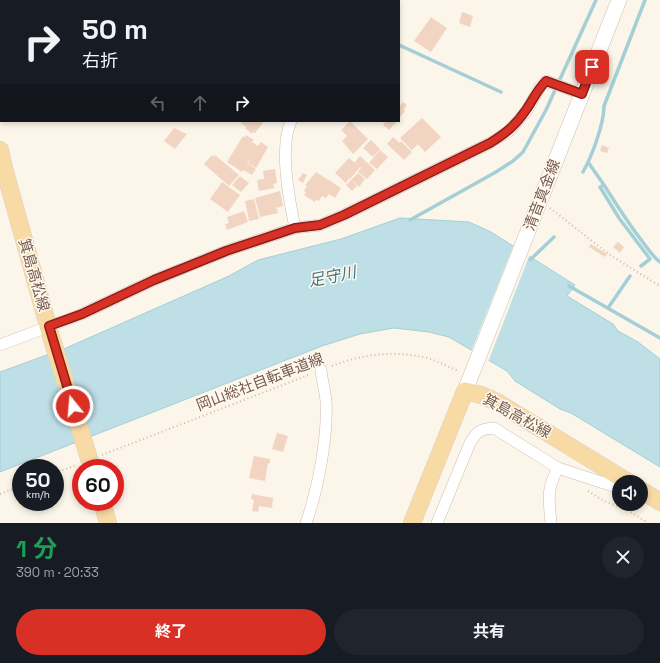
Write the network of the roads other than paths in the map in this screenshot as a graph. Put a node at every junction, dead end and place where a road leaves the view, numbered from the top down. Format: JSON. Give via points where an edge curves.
{"nodes":[{"id":1,"x":619,"y":0,"type":"edge"},
{"id":2,"x":582,"y":94,"type":"junction"},
{"id":3,"x":290,"y":122,"type":"edge"},
{"id":4,"x":0,"y":150,"type":"edge"},
{"id":5,"x":295,"y":228,"type":"junction"},
{"id":6,"x":50,"y":329,"type":"junction"},
{"id":7,"x":0,"y":345,"type":"edge"},
{"id":8,"x":321,"y":370,"type":"road end"},
{"id":9,"x":470,"y":378,"type":"junction"},
{"id":10,"x":90,"y":459,"type":"edge"},
{"id":11,"x":558,"y":468,"type":"junction"},
{"id":12,"x":612,"y":475,"type":"edge"},
{"id":13,"x":612,"y":481,"type":"edge"},
{"id":14,"x":648,"y":496,"type":"edge"},
{"id":15,"x":660,"y":502,"type":"edge"},
{"id":16,"x":105,"y":511,"type":"edge"},
{"id":17,"x":108,"y":523,"type":"edge"},
{"id":18,"x":306,"y":523,"type":"edge"},
{"id":19,"x":412,"y":523,"type":"edge"},
{"id":20,"x":437,"y":523,"type":"edge"},
{"id":21,"x":551,"y":523,"type":"edge"}],
"edges":[{"from":1,"to":2,"type":"main road","name":"清音真金線"},
{"from":2,"to":5,"type":"street","via":[[546,81],[509,131],[490,143],[344,215],[320,225]]},
{"from":2,"to":9,"type":"main road","name":"清音真金線","via":[[541,209]]},
{"from":3,"to":5,"type":"street","via":[[285,142],[288,196]]},
{"from":4,"to":6,"type":"main road","name":"箕島高松線"},
{"from":5,"to":6,"type":"street","via":[[226,251],[154,280]]},
{"from":6,"to":7,"type":"street"},
{"from":6,"to":10,"type":"main road","name":"箕島高松線"},
{"from":8,"to":18,"type":"street","via":[[326,401],[324,445],[312,507]]},
{"from":9,"to":12,"type":"main road","name":"箕島高松線","via":[[481,395],[497,402]]},
{"from":9,"to":19,"type":"main road","name":"箕島高松線"},
{"from":11,"to":13,"type":"street"},
{"from":11,"to":20,"type":"street","via":[[494,428],[483,428],[475,434],[470,443]]},
{"from":11,"to":21,"type":"street","via":[[550,483],[548,494]]},
{"from":14,"to":15,"type":"main road","name":"箕島高松線"},
{"from":16,"to":17,"type":"main road"}]}
